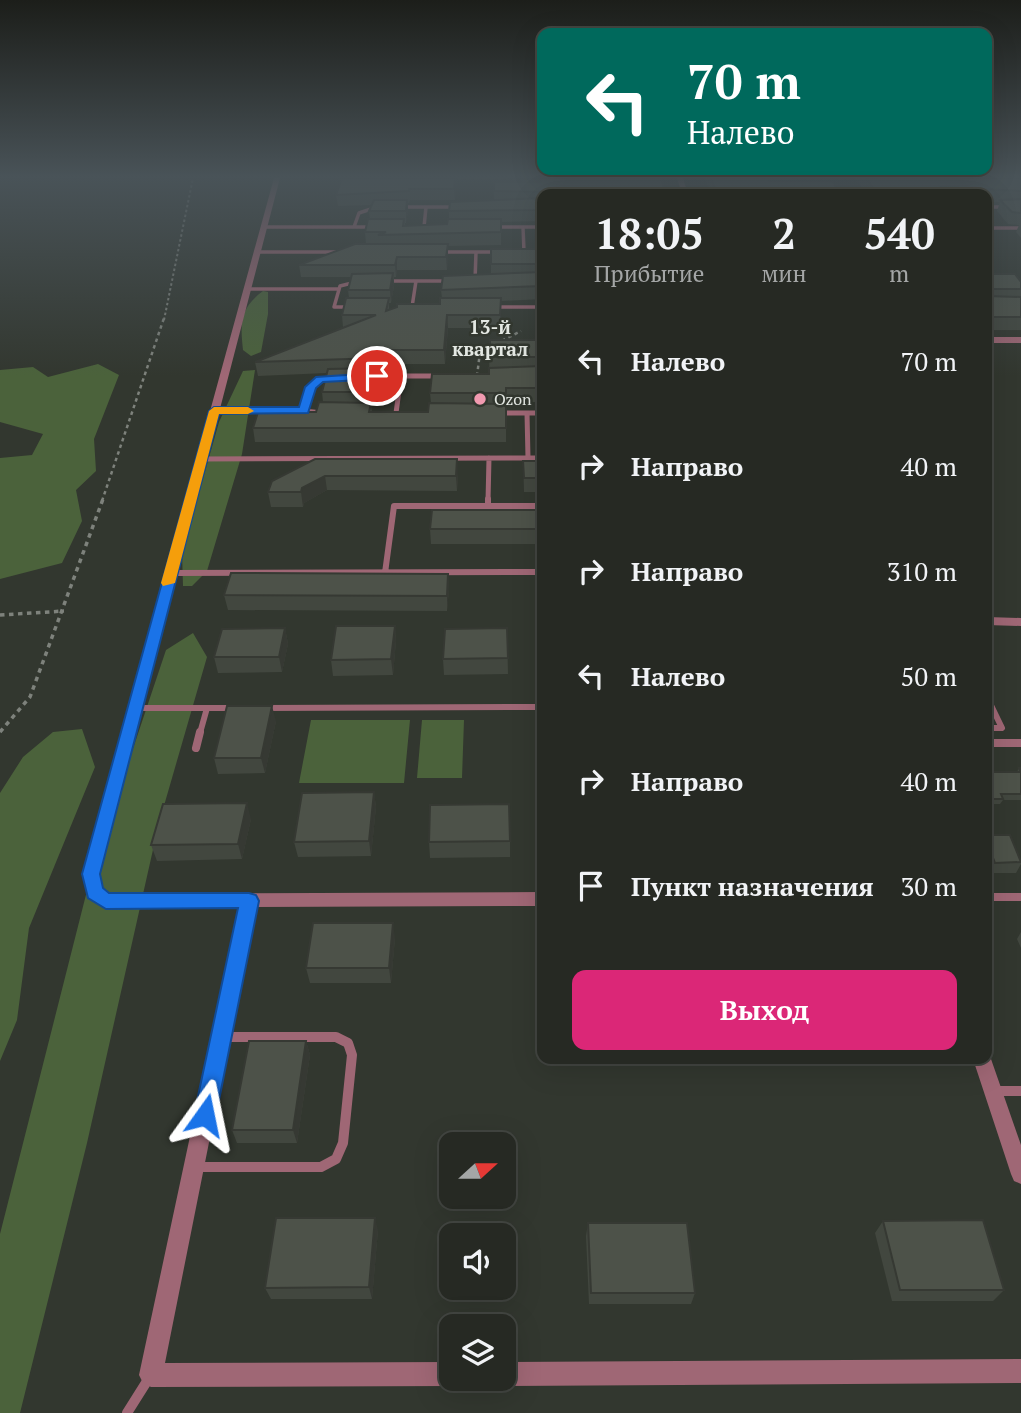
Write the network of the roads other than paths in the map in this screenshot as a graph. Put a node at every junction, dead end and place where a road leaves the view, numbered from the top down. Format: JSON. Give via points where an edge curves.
{"nodes":[{"id":1,"x":258,"y":244,"type":"edge"},
{"id":2,"x":524,"y":244,"type":"edge"},
{"id":3,"x":256,"y":252,"type":"junction"},
{"id":4,"x":352,"y":252,"type":"edge"},
{"id":5,"x":435,"y":252,"type":"edge"},
{"id":6,"x":476,"y":252,"type":"junction"},
{"id":7,"x":524,"y":252,"type":"junction"},
{"id":8,"x":533,"y":252,"type":"edge"},
{"id":9,"x":368,"y":281,"type":"edge"},
{"id":10,"x":380,"y":281,"type":"edge"},
{"id":11,"x":416,"y":281,"type":"junction"},
{"id":12,"x":475,"y":281,"type":"junction"},
{"id":13,"x":488,"y":281,"type":"edge"},
{"id":14,"x":246,"y":289,"type":"junction"},
{"id":15,"x":339,"y":289,"type":"junction"},
{"id":16,"x":360,"y":307,"type":"edge"},
{"id":17,"x":399,"y":307,"type":"edge"},
{"id":18,"x":412,"y":307,"type":"junction"},
{"id":19,"x":426,"y":307,"type":"edge"},
{"id":20,"x":480,"y":307,"type":"edge"},
{"id":21,"x":537,"y":307,"type":"edge"},
{"id":22,"x":992,"y":340,"type":"edge"},
{"id":23,"x":1021,"y":341,"type":"edge"},
{"id":24,"x":341,"y":376,"type":"edge"},
{"id":25,"x":365,"y":376,"type":"edge"},
{"id":26,"x":401,"y":376,"type":"junction"},
{"id":27,"x":477,"y":376,"type":"edge"},
{"id":28,"x":214,"y":411,"type":"junction"},
{"id":29,"x":304,"y":411,"type":"junction"},
{"id":30,"x":335,"y":413,"type":"edge"},
{"id":31,"x":384,"y":413,"type":"edge"},
{"id":32,"x":396,"y":413,"type":"junction"},
{"id":33,"x":409,"y":413,"type":"edge"},
{"id":34,"x":487,"y":413,"type":"edge"},
{"id":35,"x":527,"y":413,"type":"junction"},
{"id":36,"x":537,"y":413,"type":"edge"},
{"id":37,"x":489,"y":458,"type":"junction"},
{"id":38,"x":528,"y":458,"type":"junction"},
{"id":39,"x":537,"y":458,"type":"edge"},
{"id":40,"x":201,"y":459,"type":"junction"},
{"id":41,"x":488,"y":506,"type":"junction"},
{"id":42,"x":537,"y":506,"type":"edge"},
{"id":43,"x":537,"y":572,"type":"edge"},
{"id":44,"x":171,"y":573,"type":"junction"},
{"id":45,"x":385,"y":573,"type":"junction"},
{"id":46,"x":992,"y":621,"type":"edge"},
{"id":47,"x":1021,"y":622,"type":"edge"},
{"id":48,"x":537,"y":707,"type":"edge"},
{"id":49,"x":992,"y":707,"type":"edge"},
{"id":50,"x":135,"y":708,"type":"junction"},
{"id":51,"x":207,"y":708,"type":"junction"},
{"id":52,"x":992,"y":728,"type":"edge"},
{"id":53,"x":1002,"y":728,"type":"junction"},
{"id":54,"x":992,"y":743,"type":"edge"},
{"id":55,"x":1009,"y":743,"type":"junction"},
{"id":56,"x":1021,"y":743,"type":"edge"},
{"id":57,"x":195,"y":748,"type":"dead end"},
{"id":58,"x":992,"y":897,"type":"edge"},
{"id":59,"x":1021,"y":897,"type":"edge"},
{"id":60,"x":537,"y":899,"type":"edge"},
{"id":61,"x":249,"y":901,"type":"junction"},
{"id":62,"x":221,"y":1037,"type":"junction"},
{"id":63,"x":984,"y":1064,"type":"edge"},
{"id":64,"x":992,"y":1091,"type":"junction"},
{"id":65,"x":1021,"y":1091,"type":"edge"},
{"id":66,"x":194,"y":1167,"type":"junction"},
{"id":67,"x":1021,"y":1174,"type":"edge"},
{"id":68,"x":1021,"y":1371,"type":"edge"},
{"id":69,"x":439,"y":1374,"type":"edge"},
{"id":70,"x":516,"y":1374,"type":"edge"},
{"id":71,"x":151,"y":1375,"type":"junction"},
{"id":72,"x":127,"y":1413,"type":"edge"}],
"edges":[{"from":1,"to":3,"type":"street"},
{"from":2,"to":7,"type":"lane"},
{"from":3,"to":4,"type":"lane"},
{"from":3,"to":14,"type":"street"},
{"from":5,"to":6,"type":"lane"},
{"from":6,"to":7,"type":"lane"},
{"from":6,"to":12,"type":"lane"},
{"from":7,"to":8,"type":"lane"},
{"from":9,"to":15,"type":"lane","via":[[348,282]]},
{"from":10,"to":11,"type":"lane"},
{"from":11,"to":12,"type":"lane"},
{"from":11,"to":18,"type":"lane"},
{"from":12,"to":13,"type":"lane"},
{"from":14,"to":15,"type":"lane"},
{"from":14,"to":28,"type":"street"},
{"from":15,"to":16,"type":"lane","via":[[334,307]]},
{"from":17,"to":18,"type":"lane"},
{"from":18,"to":19,"type":"lane"},
{"from":20,"to":21,"type":"lane"},
{"from":22,"to":23,"type":"street"},
{"from":24,"to":29,"type":"lane","via":[[312,384]]},
{"from":25,"to":26,"type":"lane"},
{"from":26,"to":27,"type":"lane"},
{"from":26,"to":32,"type":"lane"},
{"from":28,"to":29,"type":"lane"},
{"from":28,"to":40,"type":"street"},
{"from":29,"to":30,"type":"lane"},
{"from":31,"to":32,"type":"lane"},
{"from":32,"to":33,"type":"lane"},
{"from":34,"to":35,"type":"lane"},
{"from":35,"to":36,"type":"lane"},
{"from":35,"to":38,"type":"lane"},
{"from":37,"to":38,"type":"lane"},
{"from":37,"to":40,"type":"lane"},
{"from":37,"to":41,"type":"lane"},
{"from":38,"to":39,"type":"lane"},
{"from":40,"to":44,"type":"street"},
{"from":41,"to":42,"type":"lane"},
{"from":41,"to":45,"type":"lane","via":[[394,506]]},
{"from":43,"to":45,"type":"lane"},
{"from":44,"to":45,"type":"lane"},
{"from":44,"to":50,"type":"street"},
{"from":46,"to":47,"type":"street"},
{"from":48,"to":51,"type":"lane"},
{"from":49,"to":53,"type":"lane"},
{"from":50,"to":51,"type":"lane"},
{"from":50,"to":61,"type":"street","via":[[91,874],[94,892],[106,901]]},
{"from":51,"to":57,"type":"lane"},
{"from":52,"to":53,"type":"lane"},
{"from":53,"to":55,"type":"lane"},
{"from":54,"to":55,"type":"lane"},
{"from":55,"to":56,"type":"lane"},
{"from":58,"to":59,"type":"lane"},
{"from":60,"to":61,"type":"street"},
{"from":61,"to":62,"type":"street"},
{"from":62,"to":66,"type":"street"},
{"from":62,"to":66,"type":"lane","via":[[336,1037],[348,1043],[352,1055],[343,1143],[336,1159],[321,1167]]},
{"from":63,"to":64,"type":"street"},
{"from":64,"to":65,"type":"lane"},
{"from":64,"to":67,"type":"street"},
{"from":66,"to":71,"type":"street"},
{"from":68,"to":70,"type":"street"},
{"from":69,"to":71,"type":"street"},
{"from":71,"to":72,"type":"lane"}]}
